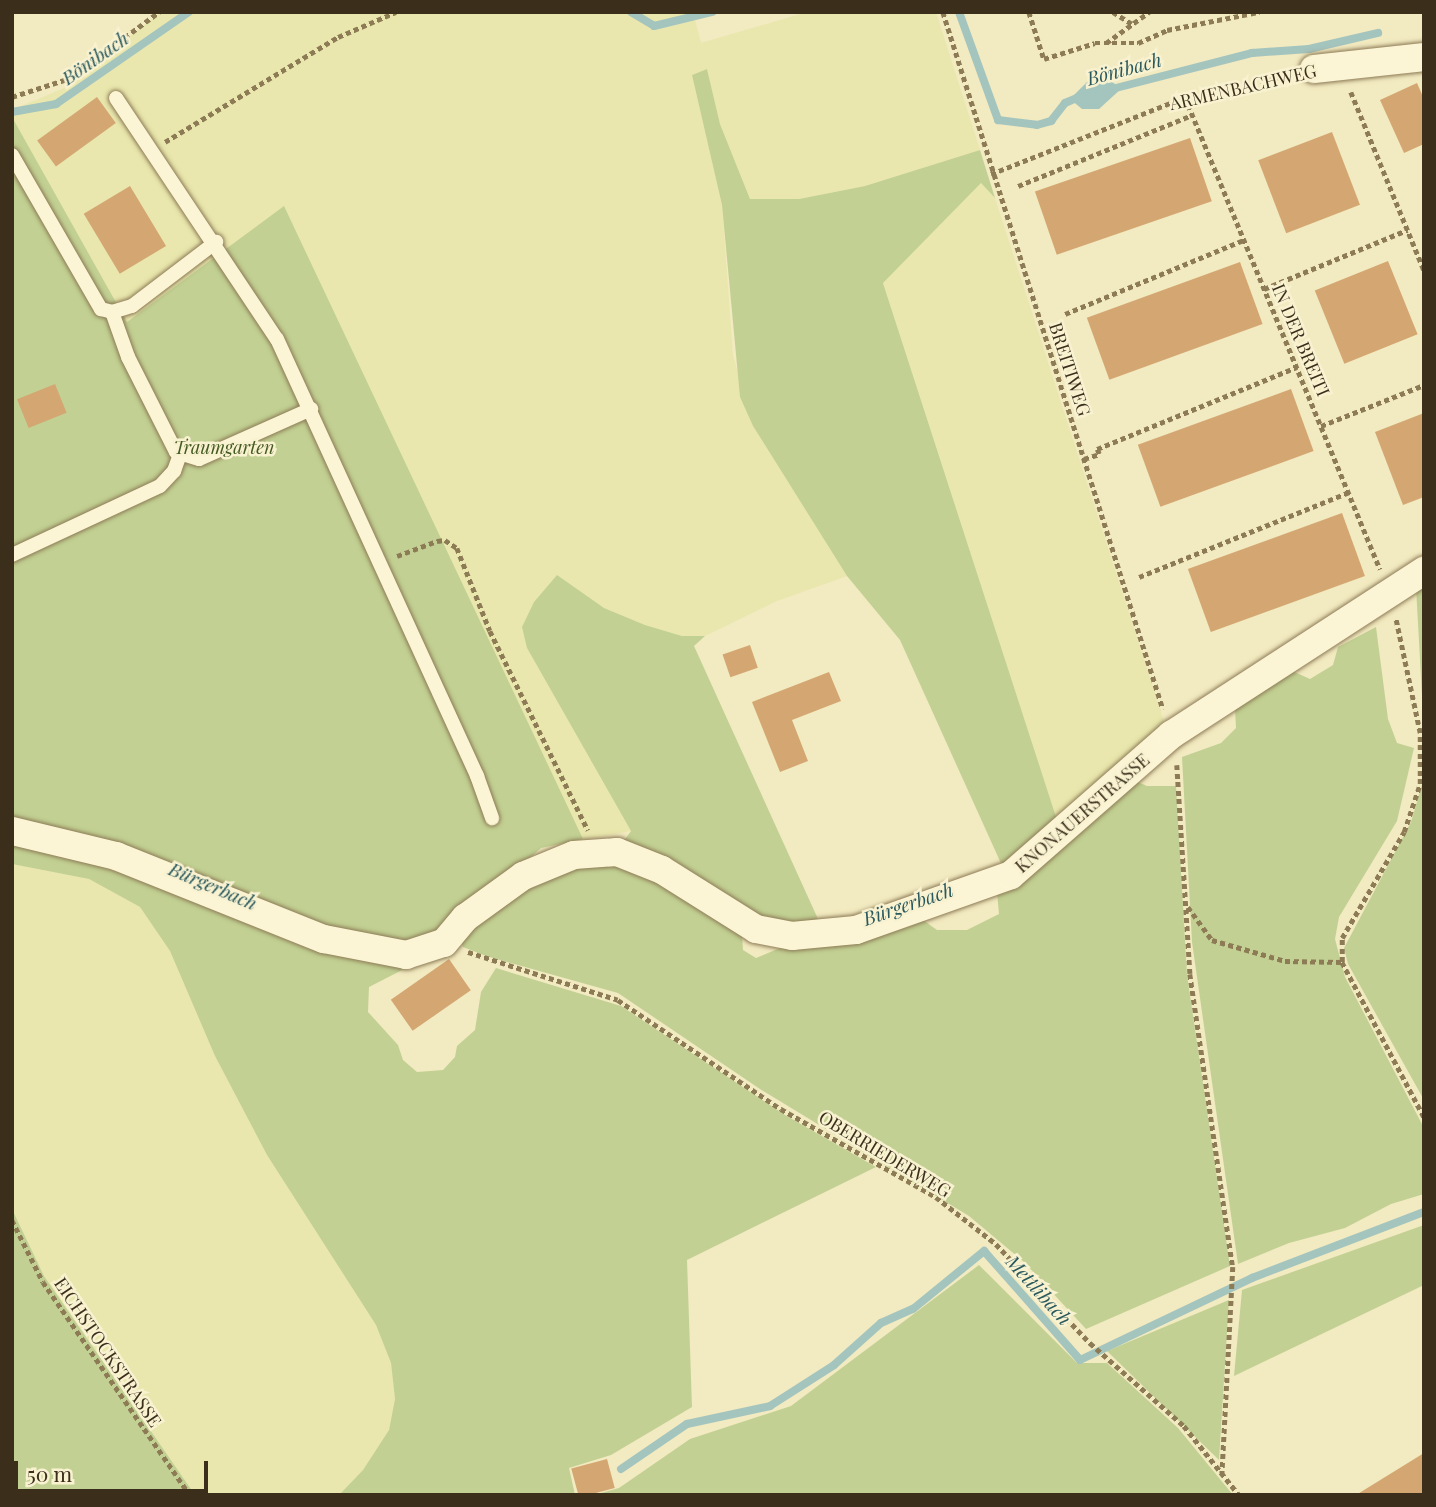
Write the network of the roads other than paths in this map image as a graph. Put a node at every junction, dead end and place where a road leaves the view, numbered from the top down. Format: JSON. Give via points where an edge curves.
{"nodes":[{"id":1,"x":1424,"y":57,"type":"edge"},
{"id":2,"x":1325,"y":68,"type":"road end"},
{"id":3,"x":116,"y":97,"type":"dead end"},
{"id":4,"x":12,"y":155,"type":"edge"},
{"id":5,"x":216,"y":242,"type":"junction"},
{"id":6,"x":112,"y":312,"type":"junction"},
{"id":7,"x":311,"y":409,"type":"junction"},
{"id":8,"x":181,"y":452,"type":"junction"},
{"id":9,"x":12,"y":555,"type":"edge"},
{"id":10,"x":1424,"y":571,"type":"edge"},
{"id":11,"x":492,"y":818,"type":"dead end"},
{"id":12,"x":12,"y":831,"type":"edge"}],
"edges":[{"from":1,"to":2,"type":"street","name":"ARMENBACHWEG"},
{"from":3,"to":5,"type":"lane"},
{"from":4,"to":6,"type":"lane","via":[[93,301]]},
{"from":5,"to":6,"type":"lane","via":[[132,306]]},
{"from":5,"to":7,"type":"lane","via":[[277,339]]},
{"from":6,"to":8,"type":"lane","via":[[168,442]]},
{"from":7,"to":8,"type":"lane","via":[[199,459]]},
{"from":7,"to":11,"type":"lane"},
{"from":8,"to":9,"type":"lane","via":[[174,471],[160,486]]},
{"from":10,"to":12,"type":"street","name":"KNONAUERSTRASSE","via":[[1171,735],[1011,875],[856,930],[792,936],[756,929],[662,870],[617,852],[596,853],[574,855],[523,876],[465,918],[444,943],[406,955],[324,939],[116,856]]}]}
